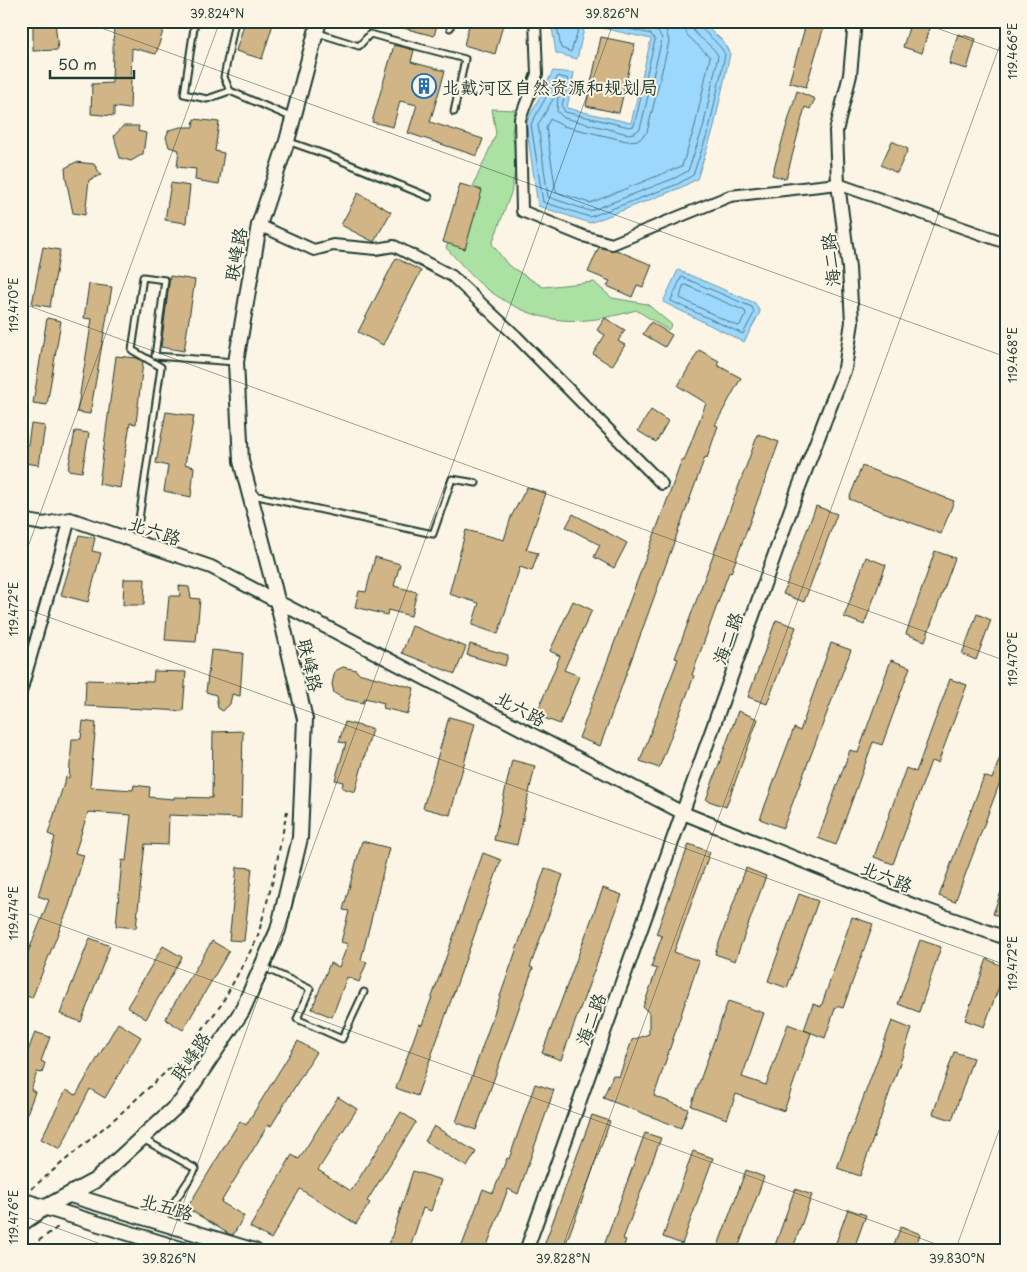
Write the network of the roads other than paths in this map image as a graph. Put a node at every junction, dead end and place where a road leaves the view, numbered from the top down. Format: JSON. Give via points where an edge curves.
{"nodes":[{"id":1,"x":195,"y":21,"type":"edge"},
{"id":2,"x":236,"y":21,"type":"edge"},
{"id":3,"x":451,"y":21,"type":"edge"},
{"id":4,"x":534,"y":21,"type":"edge"},
{"id":5,"x":855,"y":21,"type":"edge"},
{"id":6,"x":318,"y":27,"type":"edge"},
{"id":7,"x":450,"y":28,"type":"dead end"},
{"id":8,"x":230,"y":91,"type":"junction"},
{"id":9,"x":454,"y":112,"type":"dead end"},
{"id":10,"x":294,"y":118,"type":"junction"},
{"id":11,"x":287,"y":141,"type":"junction"},
{"id":12,"x":838,"y":184,"type":"junction"},
{"id":13,"x":429,"y":197,"type":"dead end"},
{"id":14,"x":259,"y":225,"type":"junction"},
{"id":15,"x":1006,"y":243,"type":"edge"},
{"id":16,"x":236,"y":362,"type":"junction"},
{"id":17,"x":476,"y":483,"type":"dead end"},
{"id":18,"x":662,"y":484,"type":"dead end"},
{"id":19,"x":250,"y":494,"type":"junction"},
{"id":20,"x":70,"y":519,"type":"junction"},
{"id":21,"x":21,"y":520,"type":"edge"},
{"id":22,"x":136,"y":542,"type":"junction"},
{"id":23,"x":277,"y":602,"type":"junction"},
{"id":24,"x":25,"y":667,"type":"edge"},
{"id":25,"x":21,"y":692,"type":"edge"},
{"id":26,"x":683,"y":812,"type":"junction"},
{"id":27,"x":1006,"y":938,"type":"edge"},
{"id":28,"x":262,"y":967,"type":"junction"},
{"id":29,"x":364,"y":992,"type":"dead end"},
{"id":30,"x":142,"y":1139,"type":"junction"},
{"id":31,"x":25,"y":1195,"type":"edge"},
{"id":32,"x":70,"y":1195,"type":"junction"},
{"id":33,"x":46,"y":1206,"type":"junction"},
{"id":34,"x":160,"y":1223,"type":"junction"},
{"id":35,"x":21,"y":1224,"type":"edge"},
{"id":36,"x":187,"y":1251,"type":"edge"},
{"id":37,"x":255,"y":1251,"type":"edge"},
{"id":38,"x":526,"y":1251,"type":"edge"}],
"edges":[{"from":1,"to":8,"type":"lane","via":[[184,94],[206,99]]},
{"from":2,"to":8,"type":"lane","via":[[224,77]]},
{"from":3,"to":7,"type":"lane"},
{"from":4,"to":12,"type":"street","via":[[537,74],[520,119],[522,211],[612,244],[730,196]]},
{"from":5,"to":12,"type":"street","name":"海二路","via":[[850,75],[836,131]]},
{"from":6,"to":9,"type":"lane","via":[[359,46],[370,34],[465,59]]},
{"from":6,"to":10,"type":"main road","name":"联峰路"},
{"from":8,"to":10,"type":"lane"},
{"from":10,"to":11,"type":"main road","name":"联峰路"},
{"from":11,"to":13,"type":"lane"},
{"from":11,"to":14,"type":"main road","name":"联峰路"},
{"from":12,"to":15,"type":"street"},
{"from":12,"to":26,"type":"street","name":"海二路","via":[[852,322],[845,368]]},
{"from":14,"to":16,"type":"main road","name":"联峰路"},
{"from":14,"to":18,"type":"street","via":[[314,250],[334,245],[376,249],[394,246],[452,276]]},
{"from":16,"to":19,"type":"main road","name":"联峰路","via":[[241,461]]},
{"from":16,"to":22,"type":"lane","via":[[155,356],[165,280],[143,277],[132,350],[161,367]]},
{"from":17,"to":19,"type":"lane","via":[[452,479],[433,534]]},
{"from":19,"to":23,"type":"main road","name":"联峰路"},
{"from":20,"to":21,"type":"street","via":[[44,524]]},
{"from":20,"to":22,"type":"street","name":"北六路"},
{"from":20,"to":24,"type":"street"},
{"from":22,"to":23,"type":"street","name":"北六路","via":[[211,567]]},
{"from":23,"to":26,"type":"street","name":"北六路"},
{"from":23,"to":28,"type":"main road","name":"联峰路","via":[[305,719],[300,838],[278,930]]},
{"from":24,"to":25,"type":"street"},
{"from":26,"to":27,"type":"street","name":"北六路","via":[[915,906]]},
{"from":26,"to":38,"type":"street","name":"海二路"},
{"from":28,"to":29,"type":"lane","via":[[310,989],[296,1019],[342,1038]]},
{"from":28,"to":30,"type":"main road","name":"联峰路","via":[[242,1011],[181,1102]]},
{"from":30,"to":32,"type":"main road","name":"联峰路","via":[[96,1180]]},
{"from":30,"to":34,"type":"lane","via":[[196,1169]]},
{"from":31,"to":33,"type":"main road","name":"北五路"},
{"from":32,"to":33,"type":"main road","name":"联峰路"},
{"from":32,"to":34,"type":"main road","name":"北五路"},
{"from":33,"to":35,"type":"main road","name":"联峰路"},
{"from":33,"to":36,"type":"main road","name":"北五路"},
{"from":34,"to":37,"type":"main road","name":"北五路"}]}
